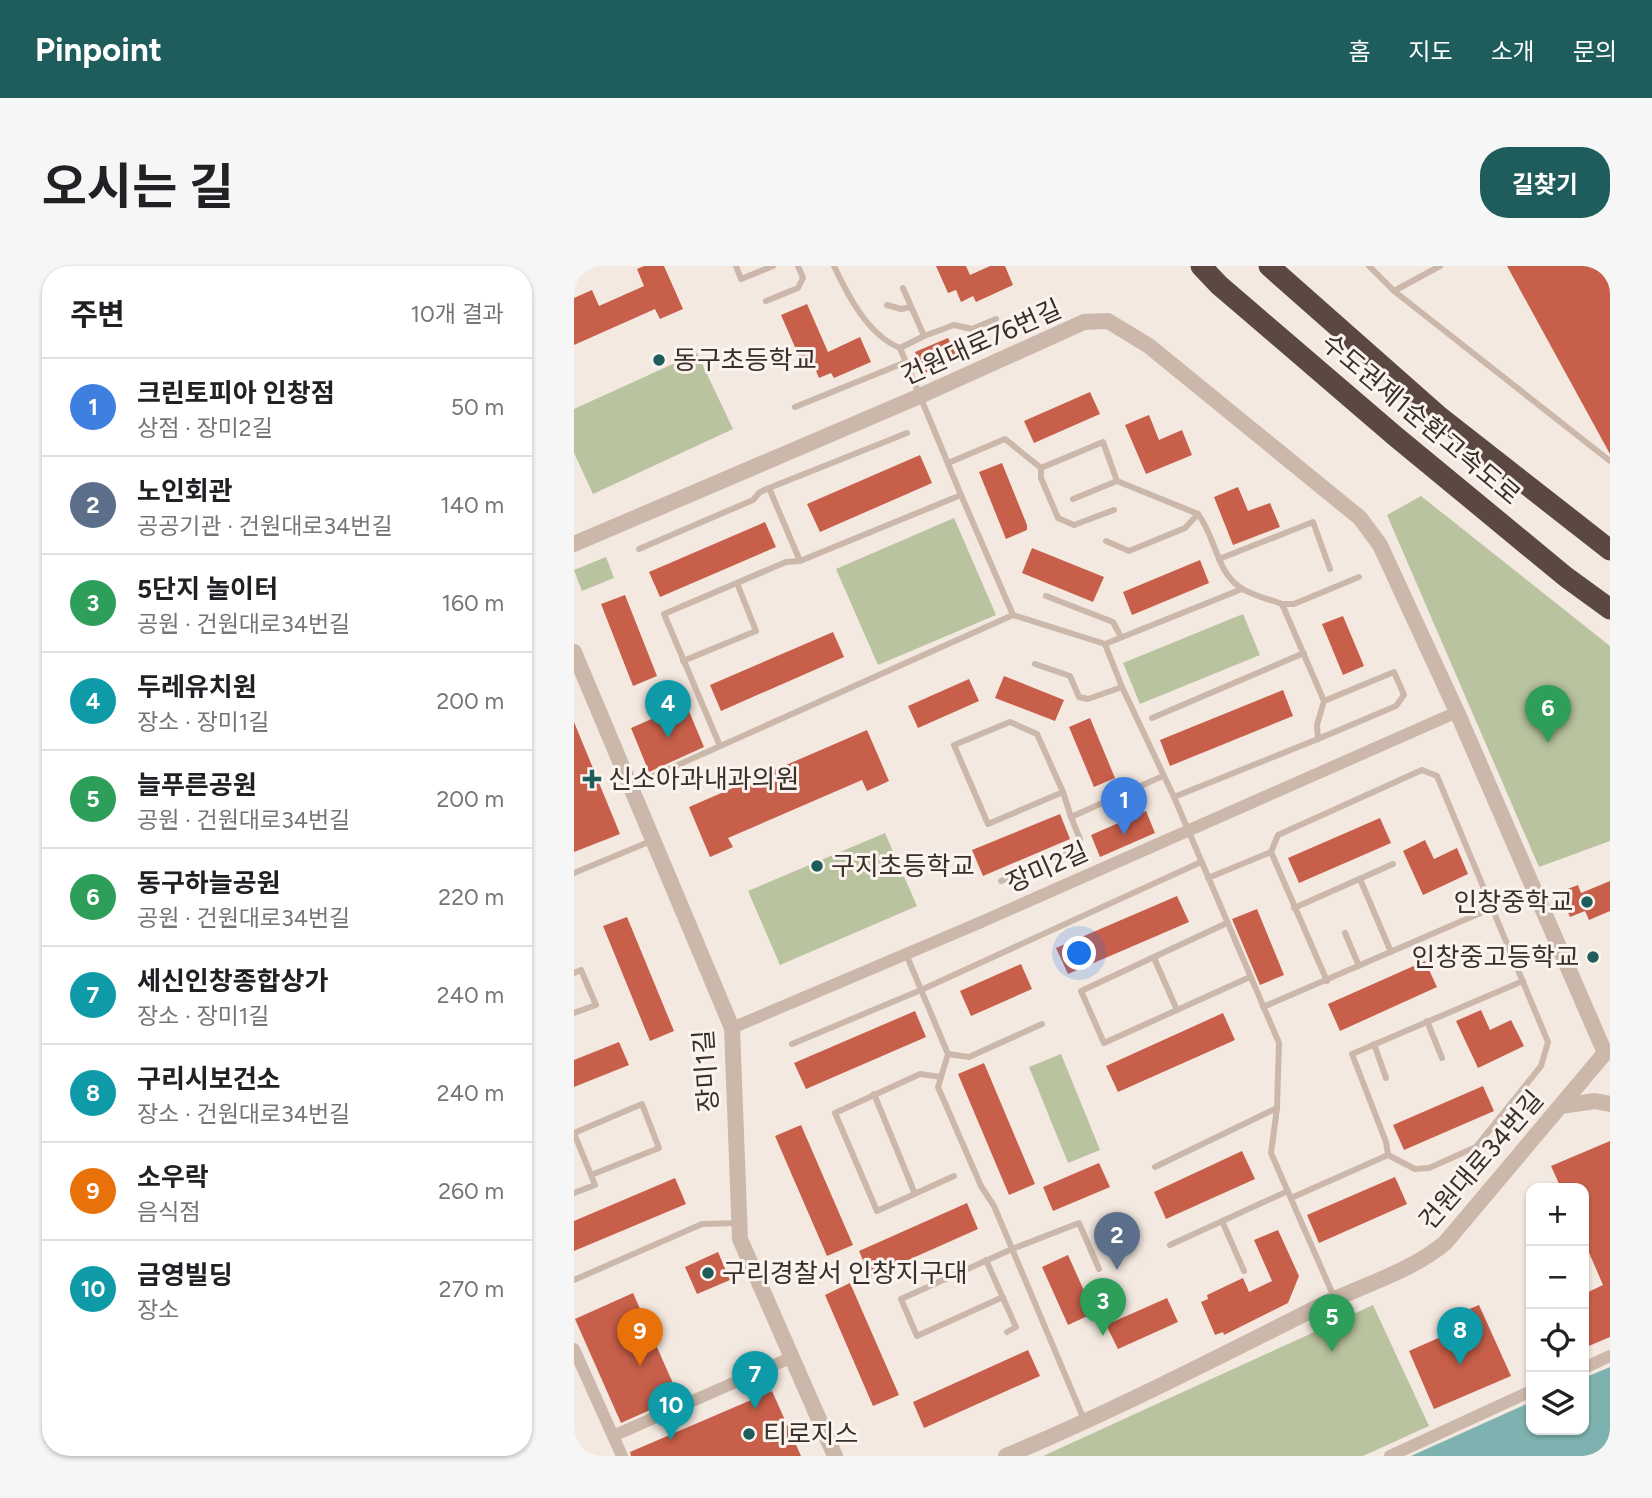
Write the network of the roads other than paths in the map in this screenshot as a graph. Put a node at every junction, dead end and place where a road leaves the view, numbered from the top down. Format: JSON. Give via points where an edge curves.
{"nodes":[{"id":1,"x":736,"y":266,"type":"edge"},
{"id":2,"x":773,"y":266,"type":"edge"},
{"id":3,"x":798,"y":266,"type":"edge"},
{"id":4,"x":834,"y":266,"type":"edge"},
{"id":5,"x":1201,"y":266,"type":"edge"},
{"id":6,"x":1269,"y":266,"type":"edge"},
{"id":7,"x":1369,"y":266,"type":"edge"},
{"id":8,"x":1440,"y":266,"type":"edge"},
{"id":9,"x":903,"y":288,"type":"dead end"},
{"id":10,"x":1394,"y":290,"type":"junction"},
{"id":11,"x":766,"y":301,"type":"dead end"},
{"id":12,"x":887,"y":306,"type":"dead end"},
{"id":13,"x":911,"y":307,"type":"junction"},
{"id":14,"x":996,"y":319,"type":"dead end"},
{"id":15,"x":925,"y":336,"type":"junction"},
{"id":16,"x":900,"y":348,"type":"junction"},
{"id":17,"x":906,"y":362,"type":"junction"},
{"id":18,"x":920,"y":396,"type":"junction"},
{"id":19,"x":795,"y":407,"type":"dead end"},
{"id":20,"x":907,"y":433,"type":"dead end"},
{"id":21,"x":1610,"y":461,"type":"edge"},
{"id":22,"x":948,"y":463,"type":"junction"},
{"id":23,"x":1041,"y":468,"type":"junction"},
{"id":24,"x":1117,"y":481,"type":"junction"},
{"id":25,"x":769,"y":488,"type":"junction"},
{"id":26,"x":961,"y":495,"type":"junction"},
{"id":27,"x":1073,"y":499,"type":"dead end"},
{"id":28,"x":1114,"y":510,"type":"dead end"},
{"id":29,"x":1198,"y":514,"type":"junction"},
{"id":30,"x":1106,"y":541,"type":"dead end"},
{"id":31,"x":574,"y":544,"type":"edge"},
{"id":32,"x":639,"y":549,"type":"dead end"},
{"id":33,"x":1610,"y":550,"type":"edge"},
{"id":34,"x":1219,"y":559,"type":"junction"},
{"id":35,"x":800,"y":561,"type":"junction"},
{"id":36,"x":1330,"y":569,"type":"dead end"},
{"id":37,"x":1359,"y":577,"type":"dead end"},
{"id":38,"x":737,"y":583,"type":"junction"},
{"id":39,"x":1242,"y":589,"type":"junction"},
{"id":40,"x":1046,"y":596,"type":"dead end"},
{"id":41,"x":1282,"y":604,"type":"junction"},
{"id":42,"x":1610,"y":609,"type":"edge"},
{"id":43,"x":1013,"y":615,"type":"junction"},
{"id":44,"x":1121,"y":637,"type":"junction"},
{"id":45,"x":1105,"y":644,"type":"junction"},
{"id":46,"x":574,"y":652,"type":"edge"},
{"id":47,"x":1304,"y":653,"type":"junction"},
{"id":48,"x":683,"y":661,"type":"junction"},
{"id":49,"x":1035,"y":664,"type":"dead end"},
{"id":50,"x":1122,"y":687,"type":"junction"},
{"id":51,"x":1324,"y":701,"type":"junction"},
{"id":52,"x":1457,"y":712,"type":"junction"},
{"id":53,"x":1152,"y":718,"type":"dead end"},
{"id":54,"x":1318,"y":739,"type":"junction"},
{"id":55,"x":720,"y":746,"type":"junction"},
{"id":56,"x":1163,"y":776,"type":"junction"},
{"id":57,"x":629,"y":787,"type":"junction"},
{"id":58,"x":1063,"y":792,"type":"junction"},
{"id":59,"x":1174,"y":797,"type":"junction"},
{"id":60,"x":1071,"y":817,"type":"junction"},
{"id":61,"x":1188,"y":829,"type":"junction"},
{"id":62,"x":653,"y":840,"type":"junction"},
{"id":63,"x":1271,"y":852,"type":"junction"},
{"id":64,"x":1201,"y":862,"type":"junction"},
{"id":65,"x":1393,"y":864,"type":"dead end"},
{"id":66,"x":574,"y":873,"type":"edge"},
{"id":67,"x":1208,"y":878,"type":"junction"},
{"id":68,"x":1360,"y":879,"type":"junction"},
{"id":69,"x":1001,"y":881,"type":"dead end"},
{"id":70,"x":1294,"y":908,"type":"junction"},
{"id":71,"x":1492,"y":908,"type":"junction"},
{"id":72,"x":1227,"y":923,"type":"junction"},
{"id":73,"x":1345,"y":933,"type":"dead end"},
{"id":74,"x":1391,"y":952,"type":"junction"},
{"id":75,"x":906,"y":954,"type":"junction"},
{"id":76,"x":1154,"y":958,"type":"junction"},
{"id":77,"x":1359,"y":966,"type":"junction"},
{"id":78,"x":574,"y":973,"type":"edge"},
{"id":79,"x":1250,"y":977,"type":"junction"},
{"id":80,"x":1327,"y":981,"type":"junction"},
{"id":81,"x":1523,"y":981,"type":"junction"},
{"id":82,"x":921,"y":990,"type":"junction"},
{"id":83,"x":1264,"y":1007,"type":"junction"},
{"id":84,"x":1177,"y":1010,"type":"junction"},
{"id":85,"x":574,"y":1013,"type":"edge"},
{"id":86,"x":1427,"y":1021,"type":"junction"},
{"id":87,"x":1042,"y":1024,"type":"dead end"},
{"id":88,"x":732,"y":1028,"type":"junction"},
{"id":89,"x":792,"y":1044,"type":"dead end"},
{"id":90,"x":1374,"y":1044,"type":"junction"},
{"id":91,"x":948,"y":1055,"type":"junction"},
{"id":92,"x":1607,"y":1057,"type":"edge"},
{"id":93,"x":1442,"y":1058,"type":"dead end"},
{"id":94,"x":941,"y":1077,"type":"junction"},
{"id":95,"x":1386,"y":1078,"type":"dead end"},
{"id":96,"x":874,"y":1094,"type":"junction"},
{"id":97,"x":1610,"y":1104,"type":"edge"},
{"id":98,"x":1561,"y":1105,"type":"junction"},
{"id":99,"x":1278,"y":1108,"type":"junction"},
{"id":100,"x":1388,"y":1155,"type":"junction"},
{"id":101,"x":1155,"y":1167,"type":"dead end"},
{"id":102,"x":592,"y":1175,"type":"junction"},
{"id":103,"x":954,"y":1176,"type":"dead end"},
{"id":104,"x":1287,"y":1191,"type":"junction"},
{"id":105,"x":574,"y":1193,"type":"edge"},
{"id":106,"x":915,"y":1194,"type":"junction"},
{"id":107,"x":1291,"y":1198,"type":"junction"},
{"id":108,"x":1222,"y":1221,"type":"junction"},
{"id":109,"x":738,"y":1223,"type":"junction"},
{"id":110,"x":1170,"y":1245,"type":"dead end"},
{"id":111,"x":1012,"y":1249,"type":"junction"},
{"id":112,"x":986,"y":1260,"type":"junction"},
{"id":113,"x":1099,"y":1269,"type":"dead end"},
{"id":114,"x":1244,"y":1271,"type":"dead end"},
{"id":115,"x":574,"y":1280,"type":"edge"},
{"id":116,"x":1003,"y":1297,"type":"junction"},
{"id":117,"x":1335,"y":1299,"type":"junction"},
{"id":118,"x":1007,"y":1332,"type":"dead end"},
{"id":119,"x":574,"y":1349,"type":"edge"},
{"id":120,"x":1610,"y":1356,"type":"edge"},
{"id":121,"x":790,"y":1358,"type":"junction"},
{"id":122,"x":1589,"y":1366,"type":"edge"},
{"id":123,"x":1526,"y":1397,"type":"edge"},
{"id":124,"x":1086,"y":1423,"type":"junction"},
{"id":125,"x":613,"y":1436,"type":"junction"},
{"id":126,"x":622,"y":1456,"type":"edge"},
{"id":127,"x":835,"y":1456,"type":"edge"},
{"id":128,"x":1006,"y":1456,"type":"edge"},
{"id":129,"x":1390,"y":1456,"type":"edge"}],
"edges":[{"from":1,"to":2,"type":"lane","via":[[741,279]]},
{"from":3,"to":11,"type":"lane","via":[[803,278],[798,288]]},
{"from":4,"to":16,"type":"lane","via":[[866,321],[887,343]]},
{"from":5,"to":42,"type":"highway","name":"수도권제1순환고속도로","via":[[1395,436]]},
{"from":6,"to":33,"type":"highway","name":"수도권제1순환고속도로","via":[[1440,417]]},
{"from":7,"to":10,"type":"lane"},
{"from":8,"to":10,"type":"lane"},
{"from":9,"to":13,"type":"lane"},
{"from":10,"to":21,"type":"lane"},
{"from":12,"to":13,"type":"lane"},
{"from":13,"to":15,"type":"lane"},
{"from":14,"to":15,"type":"lane","via":[[972,329],[954,325]]},
{"from":15,"to":16,"type":"lane"},
{"from":16,"to":17,"type":"lane"},
{"from":17,"to":18,"type":"lane"},
{"from":17,"to":19,"type":"lane"},
{"from":18,"to":22,"type":"lane"},
{"from":18,"to":31,"type":"street","name":"건원대로76번길"},
{"from":18,"to":52,"type":"street","name":"건원대로76번길","via":[[1084,322],[1108,321],[1149,346],[1360,518],[1380,545]]},
{"from":20,"to":25,"type":"lane"},
{"from":22,"to":23,"type":"lane","via":[[1005,439]]},
{"from":22,"to":26,"type":"lane"},
{"from":23,"to":24,"type":"lane","via":[[1103,442]]},
{"from":23,"to":28,"type":"lane","via":[[1058,518],[1074,525]]},
{"from":24,"to":27,"type":"lane"},
{"from":24,"to":29,"type":"lane"},
{"from":25,"to":32,"type":"lane","via":[[753,500]]},
{"from":25,"to":35,"type":"lane"},
{"from":26,"to":35,"type":"lane"},
{"from":26,"to":43,"type":"lane"},
{"from":29,"to":30,"type":"lane","via":[[1185,528],[1129,551]]},
{"from":29,"to":34,"type":"lane","via":[[1207,525]]},
{"from":34,"to":36,"type":"lane","via":[[1313,522]]},
{"from":34,"to":39,"type":"lane","via":[[1226,576]]},
{"from":35,"to":38,"type":"lane","via":[[786,562]]},
{"from":37,"to":41,"type":"lane","via":[[1294,604]]},
{"from":38,"to":48,"type":"lane","via":[[664,614]]},
{"from":38,"to":48,"type":"lane","via":[[756,631]]},
{"from":39,"to":41,"type":"lane"},
{"from":39,"to":44,"type":"lane"},
{"from":40,"to":44,"type":"lane","via":[[1113,622]]},
{"from":41,"to":47,"type":"lane"},
{"from":43,"to":45,"type":"lane"},
{"from":43,"to":55,"type":"lane"},
{"from":44,"to":45,"type":"lane"},
{"from":45,"to":50,"type":"lane"},
{"from":46,"to":57,"type":"street","name":"장미1길"},
{"from":47,"to":51,"type":"lane"},
{"from":47,"to":53,"type":"lane"},
{"from":48,"to":55,"type":"lane"},
{"from":49,"to":50,"type":"lane","via":[[1070,676],[1079,696],[1088,699]]},
{"from":50,"to":56,"type":"lane"},
{"from":51,"to":54,"type":"lane"},
{"from":51,"to":54,"type":"lane","via":[[1395,672],[1404,695],[1396,706]]},
{"from":52,"to":61,"type":"street","name":"장미2길"},
{"from":52,"to":92,"type":"street","name":"건원대로34번길"},
{"from":54,"to":59,"type":"lane"},
{"from":55,"to":57,"type":"lane"},
{"from":56,"to":59,"type":"lane"},
{"from":56,"to":60,"type":"lane"},
{"from":57,"to":62,"type":"street","name":"장미1길"},
{"from":58,"to":58,"type":"lane","via":[[1037,734],[1010,722],[954,745],[988,824]]},
{"from":58,"to":60,"type":"lane"},
{"from":59,"to":61,"type":"lane"},
{"from":60,"to":69,"type":"lane","via":[[1079,848]]},
{"from":61,"to":64,"type":"lane"},
{"from":61,"to":75,"type":"street","name":"장미2길"},
{"from":62,"to":66,"type":"lane"},
{"from":62,"to":88,"type":"street","name":"장미1길"},
{"from":63,"to":67,"type":"lane"},
{"from":63,"to":70,"type":"lane"},
{"from":63,"to":71,"type":"lane","via":[[1278,835],[1422,771],[1437,776]]},
{"from":64,"to":67,"type":"lane"},
{"from":64,"to":82,"type":"lane"},
{"from":65,"to":68,"type":"lane"},
{"from":67,"to":72,"type":"lane"},
{"from":68,"to":70,"type":"lane"},
{"from":68,"to":74,"type":"lane"},
{"from":70,"to":80,"type":"lane"},
{"from":71,"to":74,"type":"lane"},
{"from":71,"to":81,"type":"lane"},
{"from":72,"to":76,"type":"lane"},
{"from":72,"to":79,"type":"lane"},
{"from":73,"to":77,"type":"lane"},
{"from":74,"to":77,"type":"lane"},
{"from":75,"to":82,"type":"lane"},
{"from":75,"to":88,"type":"street","name":"장미2길"},
{"from":76,"to":84,"type":"lane"},
{"from":76,"to":84,"type":"lane","via":[[1081,991],[1104,1043]]},
{"from":77,"to":80,"type":"lane"},
{"from":78,"to":85,"type":"lane","via":[[581,970],[596,1005]]},
{"from":79,"to":83,"type":"lane"},
{"from":79,"to":84,"type":"lane"},
{"from":80,"to":83,"type":"lane"},
{"from":81,"to":86,"type":"lane"},
{"from":81,"to":100,"type":"lane","via":[[1548,1042],[1541,1066],[1476,1147],[1429,1168],[1415,1169]]},
{"from":82,"to":89,"type":"lane"},
{"from":82,"to":91,"type":"lane"},
{"from":83,"to":99,"type":"lane","via":[[1279,1043]]},
{"from":86,"to":90,"type":"lane"},
{"from":86,"to":93,"type":"lane"},
{"from":87,"to":91,"type":"lane","via":[[969,1057]]},
{"from":88,"to":109,"type":"street","name":"장미1길"},
{"from":90,"to":95,"type":"lane"},
{"from":90,"to":100,"type":"lane","via":[[1352,1054]]},
{"from":91,"to":94,"type":"lane"},
{"from":92,"to":98,"type":"street","name":"건원대로34번길"},
{"from":94,"to":96,"type":"lane","via":[[920,1074]]},
{"from":94,"to":111,"type":"lane","via":[[938,1087]]},
{"from":96,"to":106,"type":"lane"},
{"from":96,"to":106,"type":"lane","via":[[835,1113],[877,1211]]},
{"from":97,"to":98,"type":"street"},
{"from":98,"to":117,"type":"street","name":"건원대로34번길","via":[[1445,1243],[1426,1259]]},
{"from":99,"to":101,"type":"lane"},
{"from":99,"to":104,"type":"lane","via":[[1271,1153]]},
{"from":100,"to":107,"type":"lane"},
{"from":102,"to":102,"type":"lane","via":[[574,1133],[642,1104],[660,1148]]},
{"from":102,"to":105,"type":"lane","via":[[595,1185]]},
{"from":103,"to":106,"type":"lane"},
{"from":104,"to":107,"type":"lane"},
{"from":104,"to":108,"type":"lane"},
{"from":107,"to":117,"type":"lane"},
{"from":108,"to":110,"type":"lane"},
{"from":108,"to":114,"type":"lane"},
{"from":109,"to":115,"type":"lane","via":[[702,1224]]},
{"from":109,"to":121,"type":"street","name":"장미1길","via":[[740,1239]]},
{"from":111,"to":112,"type":"lane"},
{"from":111,"to":113,"type":"lane","via":[[1079,1223]]},
{"from":111,"to":124,"type":"lane"},
{"from":112,"to":116,"type":"lane"},
{"from":112,"to":116,"type":"lane","via":[[901,1299],[917,1336]]},
{"from":116,"to":118,"type":"lane","via":[[1016,1327]]},
{"from":117,"to":124,"type":"street","name":"건원대로34번길"},
{"from":119,"to":125,"type":"street"},
{"from":120,"to":122,"type":"street"},
{"from":121,"to":125,"type":"street"},
{"from":121,"to":127,"type":"street","name":"장미1길"},
{"from":123,"to":129,"type":"street"},
{"from":124,"to":128,"type":"street","name":"건원대로34번길"},
{"from":125,"to":126,"type":"street"}]}
